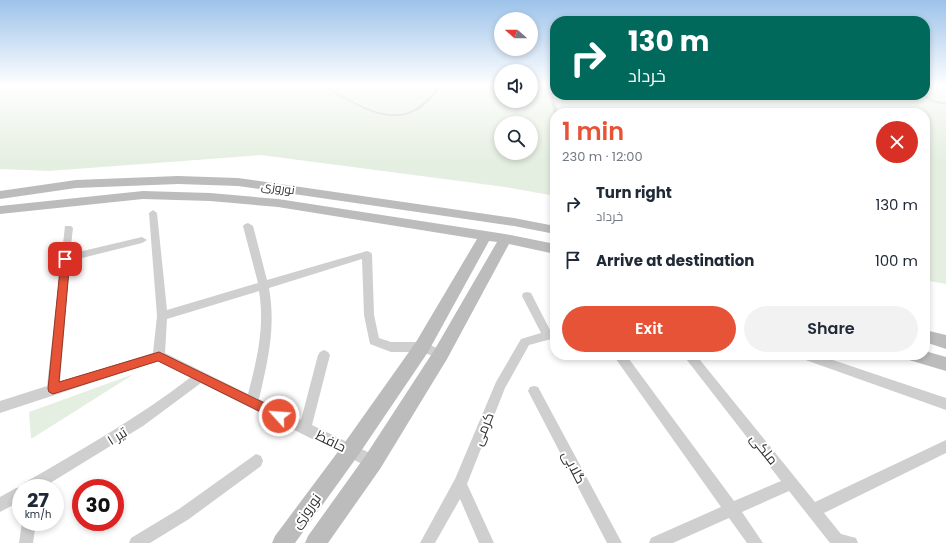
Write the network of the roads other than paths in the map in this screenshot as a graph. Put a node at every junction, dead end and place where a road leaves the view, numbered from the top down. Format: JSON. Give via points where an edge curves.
{"nodes":[{"id":1,"x":370,"y":110,"type":"edge"},
{"id":2,"x":413,"y":110,"type":"edge"},
{"id":3,"x":0,"y":195,"type":"edge"},
{"id":4,"x":393,"y":204,"type":"junction"},
{"id":5,"x":0,"y":210,"type":"edge"},
{"id":6,"x":153,"y":213,"type":"dead end"},
{"id":7,"x":384,"y":220,"type":"junction"},
{"id":8,"x":248,"y":226,"type":"dead end"},
{"id":9,"x":68,"y":228,"type":"dead end"},
{"id":10,"x":550,"y":229,"type":"edge"},
{"id":11,"x":485,"y":236,"type":"junction"},
{"id":12,"x":505,"y":239,"type":"junction"},
{"id":13,"x":142,"y":240,"type":"dead end"},
{"id":14,"x":550,"y":248,"type":"edge"},
{"id":15,"x":65,"y":259,"type":"junction"},
{"id":16,"x":263,"y":285,"type":"junction"},
{"id":17,"x":528,"y":296,"type":"dead end"},
{"id":18,"x":162,"y":316,"type":"junction"},
{"id":19,"x":550,"y":331,"type":"edge"},
{"id":20,"x":550,"y":335,"type":"edge"},
{"id":21,"x":930,"y":337,"type":"edge"},
{"id":22,"x":946,"y":342,"type":"edge"},
{"id":23,"x":422,"y":347,"type":"junction"},
{"id":24,"x":324,"y":354,"type":"dead end"},
{"id":25,"x":441,"y":354,"type":"junction"},
{"id":26,"x":159,"y":356,"type":"junction"},
{"id":27,"x":930,"y":359,"type":"edge"},
{"id":28,"x":623,"y":360,"type":"edge"},
{"id":29,"x":693,"y":360,"type":"edge"},
{"id":30,"x":818,"y":360,"type":"edge"},
{"id":31,"x":946,"y":364,"type":"edge"},
{"id":32,"x":200,"y":377,"type":"junction"},
{"id":33,"x":53,"y":389,"type":"junction"},
{"id":34,"x":534,"y":390,"type":"dead end"},
{"id":35,"x":252,"y":402,"type":"junction"},
{"id":36,"x":946,"y":404,"type":"edge"},
{"id":37,"x":0,"y":407,"type":"edge"},
{"id":38,"x":305,"y":429,"type":"junction"},
{"id":39,"x":946,"y":446,"type":"edge"},
{"id":40,"x":350,"y":451,"type":"junction"},
{"id":41,"x":256,"y":461,"type":"dead end"},
{"id":42,"x":373,"y":462,"type":"junction"},
{"id":43,"x":46,"y":479,"type":"edge"},
{"id":44,"x":791,"y":483,"type":"junction"},
{"id":45,"x":460,"y":484,"type":"junction"},
{"id":46,"x":12,"y":498,"type":"edge"},
{"id":47,"x":0,"y":505,"type":"edge"},
{"id":48,"x":732,"y":509,"type":"junction"},
{"id":49,"x":813,"y":511,"type":"junction"},
{"id":50,"x":28,"y":531,"type":"edge"},
{"id":51,"x":843,"y":542,"type":"edge"},
{"id":52,"x":26,"y":543,"type":"edge"},
{"id":53,"x":136,"y":543,"type":"edge"},
{"id":54,"x":282,"y":543,"type":"edge"},
{"id":55,"x":315,"y":543,"type":"edge"},
{"id":56,"x":427,"y":543,"type":"edge"},
{"id":57,"x":486,"y":543,"type":"edge"},
{"id":58,"x":615,"y":543,"type":"edge"},
{"id":59,"x":656,"y":543,"type":"edge"},
{"id":60,"x":756,"y":543,"type":"edge"}],
"edges":[{"from":1,"to":2,"type":"lane","via":[[391,116]]},
{"from":3,"to":4,"type":"street","name":"نوروزی","via":[[76,184],[178,180],[238,182]]},
{"from":4,"to":7,"type":"street"},
{"from":4,"to":10,"type":"street","name":"نوروزی"},
{"from":5,"to":7,"type":"street","name":"نوروزی","via":[[84,200],[158,195],[278,203]]},
{"from":6,"to":18,"type":"street"},
{"from":7,"to":11,"type":"street","name":"نوروزی"},
{"from":8,"to":16,"type":"street"},
{"from":9,"to":15,"type":"street"},
{"from":11,"to":12,"type":"street","name":"نوروزی"},
{"from":11,"to":23,"type":"street","name":"نوروزی"},
{"from":12,"to":14,"type":"street","name":"نوروزی"},
{"from":12,"to":25,"type":"street","name":"نوروزی"},
{"from":13,"to":15,"type":"street"},
{"from":15,"to":33,"type":"street"},
{"from":16,"to":18,"type":"street"},
{"from":16,"to":23,"type":"street","via":[[367,254],[369,315],[374,341],[391,347]]},
{"from":16,"to":35,"type":"street","via":[[267,324],[262,362]]},
{"from":17,"to":19,"type":"street"},
{"from":18,"to":26,"type":"street"},
{"from":20,"to":45,"type":"street","name":"کرمی","via":[[525,342],[500,386]]},
{"from":21,"to":22,"type":"street"},
{"from":23,"to":25,"type":"street"},
{"from":23,"to":40,"type":"street","name":"نوروزی"},
{"from":24,"to":38,"type":"street"},
{"from":25,"to":42,"type":"street","name":"نوروزی"},
{"from":26,"to":32,"type":"street","name":"حافظ"},
{"from":26,"to":33,"type":"street"},
{"from":27,"to":31,"type":"street"},
{"from":28,"to":48,"type":"street"},
{"from":29,"to":44,"type":"street","name":"ملکی"},
{"from":30,"to":36,"type":"street"},
{"from":32,"to":35,"type":"street","name":"حافظ"},
{"from":32,"to":43,"type":"street","name":"تیر ۱","via":[[173,400]]},
{"from":33,"to":37,"type":"street"},
{"from":34,"to":58,"type":"street","name":"گلابی"},
{"from":35,"to":38,"type":"street","name":"حافظ"},
{"from":38,"to":40,"type":"street","name":"حافظ"},
{"from":39,"to":49,"type":"street"},
{"from":40,"to":42,"type":"street","name":"حافظ"},
{"from":40,"to":54,"type":"street","name":"نوروزی"},
{"from":41,"to":53,"type":"street","via":[[184,514]]},
{"from":42,"to":55,"type":"street","name":"نوروزی"},
{"from":44,"to":48,"type":"street"},
{"from":44,"to":49,"type":"street","name":"ملکی"},
{"from":45,"to":56,"type":"street","name":"کرمی"},
{"from":45,"to":57,"type":"street"},
{"from":46,"to":47,"type":"street","name":"تیر ۱"},
{"from":48,"to":59,"type":"street"},
{"from":48,"to":60,"type":"street"},
{"from":49,"to":51,"type":"street","name":"ملکی"},
{"from":50,"to":52,"type":"street"}]}
